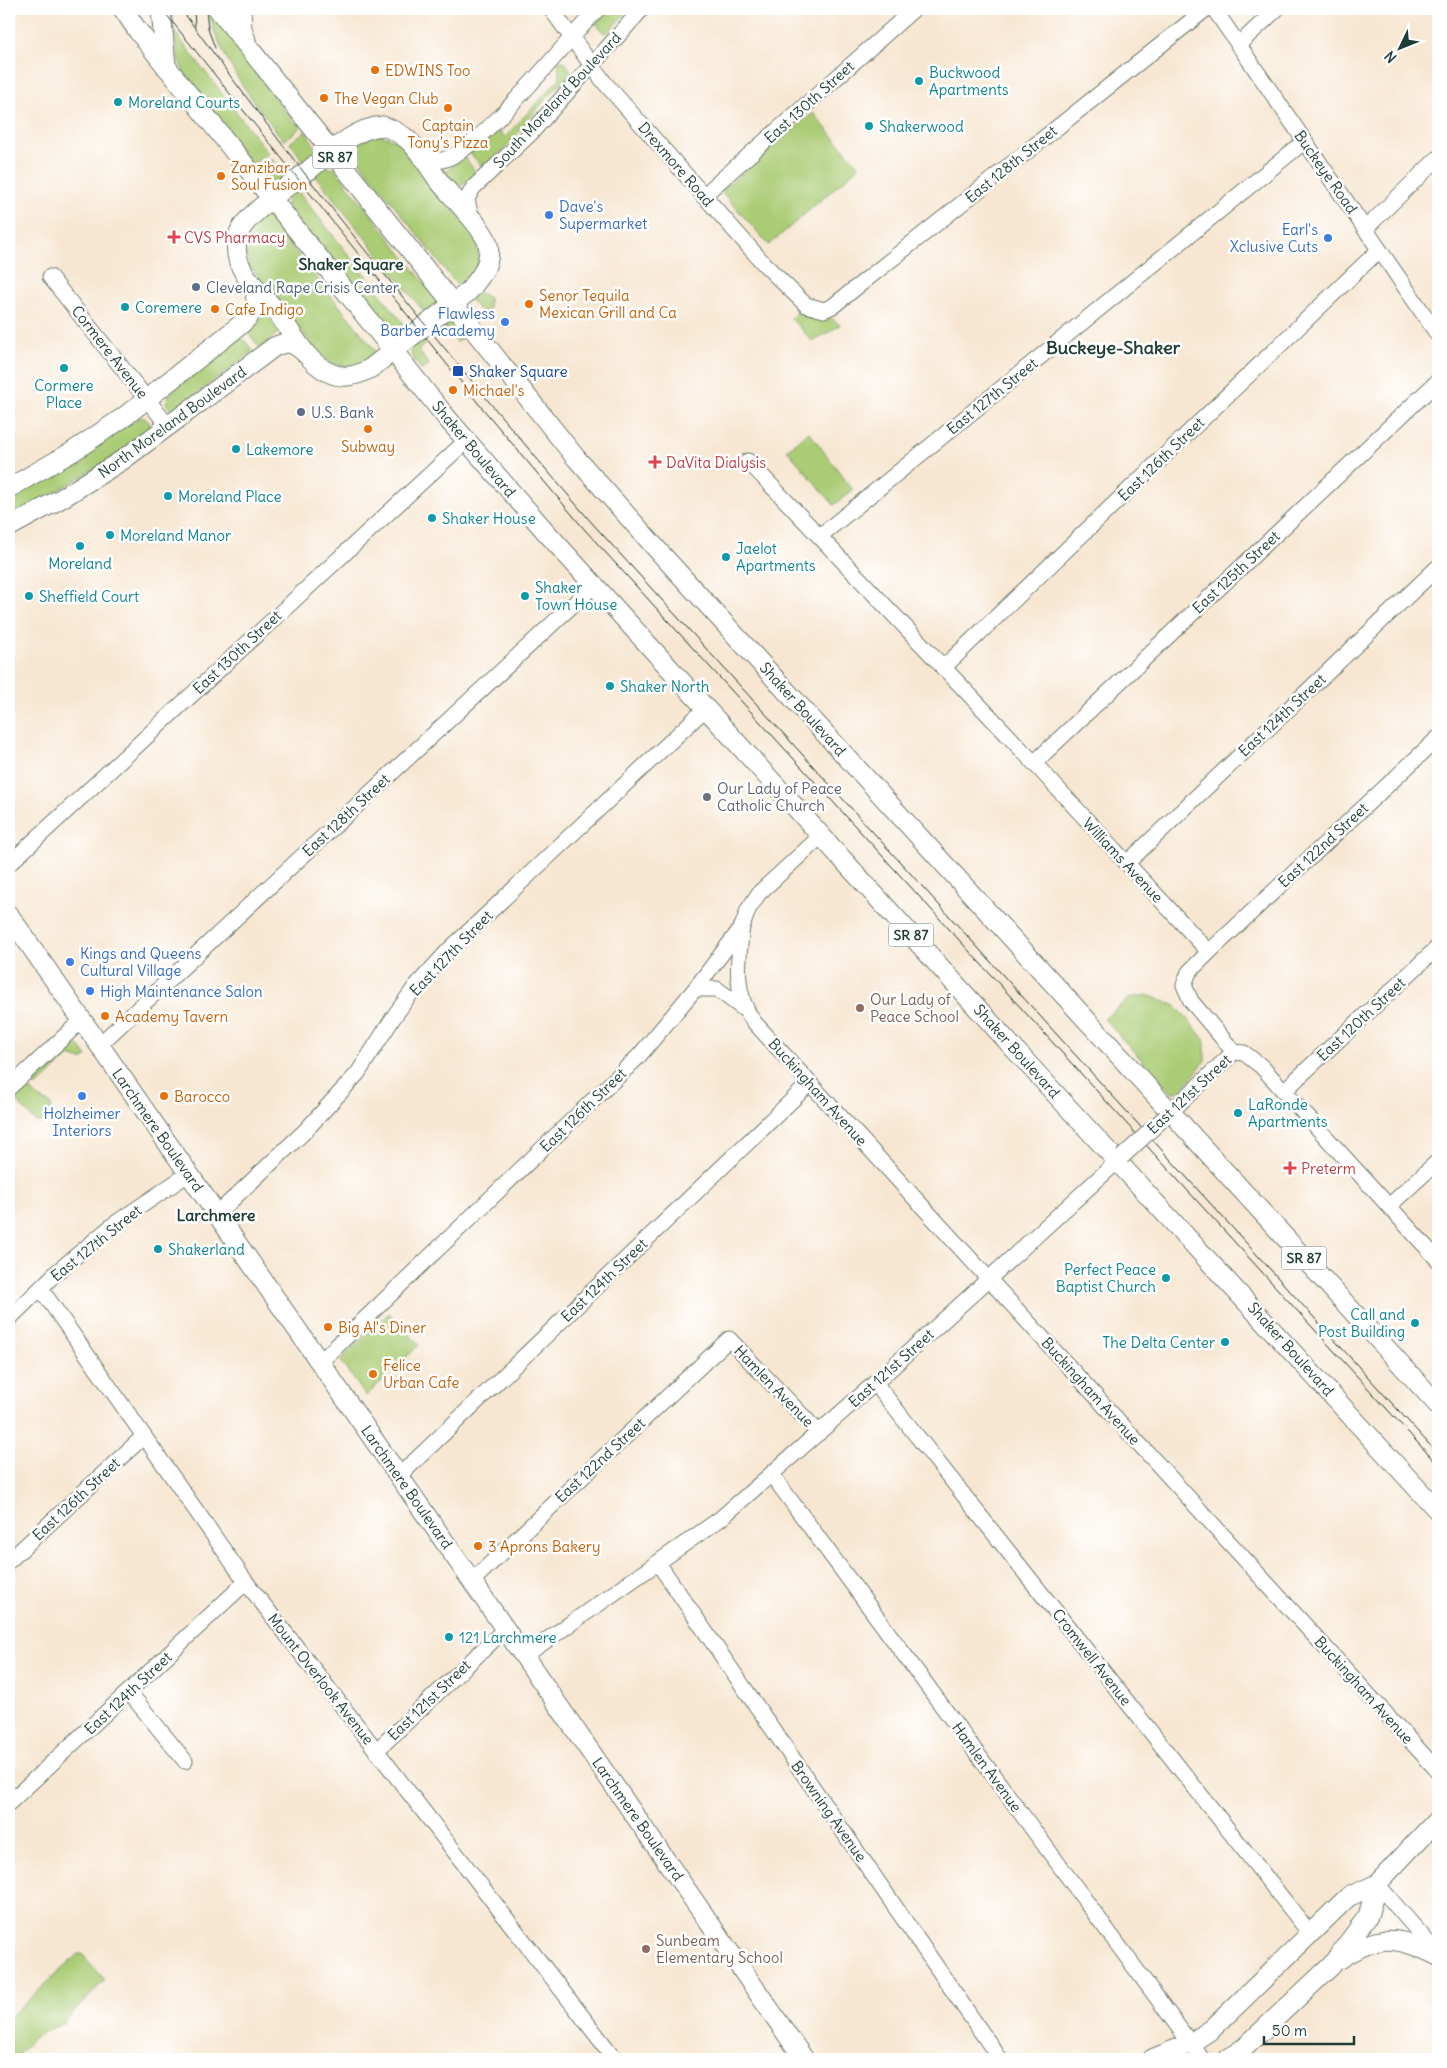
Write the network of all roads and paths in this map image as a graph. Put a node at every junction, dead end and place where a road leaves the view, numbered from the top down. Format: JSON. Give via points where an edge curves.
{"nodes":[{"id":1,"x":123,"y":9,"type":"edge"},
{"id":2,"x":161,"y":9,"type":"edge"},
{"id":3,"x":218,"y":9,"type":"edge"},
{"id":4,"x":241,"y":9,"type":"edge"},
{"id":5,"x":551,"y":9,"type":"edge"},
{"id":6,"x":598,"y":9,"type":"edge"},
{"id":7,"x":642,"y":9,"type":"edge"},
{"id":8,"x":914,"y":9,"type":"edge"},
{"id":9,"x":1206,"y":9,"type":"edge"},
{"id":10,"x":1214,"y":9,"type":"edge"},
{"id":11,"x":1277,"y":9,"type":"edge"},
{"id":12,"x":571,"y":36,"type":"junction"},
{"id":13,"x":1238,"y":45,"type":"junction"},
{"id":14,"x":251,"y":50,"type":"junction"},
{"id":15,"x":592,"y":66,"type":"junction"},
{"id":16,"x":166,"y":68,"type":"junction"},
{"id":17,"x":1305,"y":141,"type":"junction"},
{"id":18,"x":331,"y":152,"type":"junction"},
{"id":19,"x":421,"y":153,"type":"junction"},
{"id":20,"x":1438,"y":158,"type":"edge"},
{"id":21,"x":703,"y":196,"type":"junction"},
{"id":22,"x":272,"y":200,"type":"junction"},
{"id":23,"x":471,"y":218,"type":"junction"},
{"id":24,"x":1365,"y":229,"type":"junction"},
{"id":25,"x":1379,"y":250,"type":"junction"},
{"id":26,"x":50,"y":277,"type":"dead end"},
{"id":27,"x":247,"y":279,"type":"junction"},
{"id":28,"x":453,"y":304,"type":"junction"},
{"id":29,"x":812,"y":308,"type":"joint"},
{"id":30,"x":1438,"y":335,"type":"edge"},
{"id":31,"x":393,"y":351,"type":"junction"},
{"id":32,"x":307,"y":354,"type":"junction"},
{"id":33,"x":1438,"y":381,"type":"edge"},
{"id":34,"x":148,"y":400,"type":"junction"},
{"id":35,"x":169,"y":427,"type":"junction"},
{"id":36,"x":466,"y":441,"type":"junction"},
{"id":37,"x":748,"y":461,"type":"dead end"},
{"id":38,"x":9,"y":488,"type":"edge"},
{"id":39,"x":9,"y":527,"type":"edge"},
{"id":40,"x":820,"y":536,"type":"junction"},
{"id":41,"x":1438,"y":568,"type":"edge"},
{"id":42,"x":593,"y":586,"type":"junction"},
{"id":43,"x":943,"y":668,"type":"junction"},
{"id":44,"x":705,"y":709,"type":"junction"},
{"id":45,"x":1438,"y":738,"type":"edge"},
{"id":46,"x":1034,"y":763,"type":"junction"},
{"id":47,"x":821,"y":836,"type":"junction"},
{"id":48,"x":1127,"y":863,"type":"junction"},
{"id":49,"x":9,"y":864,"type":"edge"},
{"id":50,"x":9,"y":915,"type":"edge"},
{"id":51,"x":742,"y":926,"type":"junction"},
{"id":52,"x":1438,"y":947,"type":"edge"},
{"id":53,"x":1209,"y":952,"type":"junction"},
{"id":54,"x":696,"y":989,"type":"junction"},
{"id":55,"x":745,"y":1010,"type":"junction"},
{"id":56,"x":82,"y":1020,"type":"junction"},
{"id":57,"x":98,"y":1045,"type":"junction"},
{"id":58,"x":1234,"y":1052,"type":"junction"},
{"id":59,"x":809,"y":1084,"type":"junction"},
{"id":60,"x":9,"y":1088,"type":"edge"},
{"id":61,"x":1284,"y":1092,"type":"junction"},
{"id":62,"x":1167,"y":1115,"type":"junction"},
{"id":63,"x":1120,"y":1158,"type":"junction"},
{"id":64,"x":1438,"y":1161,"type":"edge"},
{"id":65,"x":188,"y":1174,"type":"junction"},
{"id":66,"x":1389,"y":1206,"type":"junction"},
{"id":67,"x":217,"y":1214,"type":"junction"},
{"id":68,"x":1438,"y":1260,"type":"edge"},
{"id":69,"x":989,"y":1279,"type":"junction"},
{"id":70,"x":41,"y":1289,"type":"junction"},
{"id":71,"x":9,"y":1319,"type":"edge"},
{"id":72,"x":729,"y":1339,"type":"joint"},
{"id":73,"x":320,"y":1362,"type":"junction"},
{"id":74,"x":875,"y":1383,"type":"junction"},
{"id":75,"x":1438,"y":1405,"type":"edge"},
{"id":76,"x":819,"y":1433,"type":"junction"},
{"id":77,"x":144,"y":1436,"type":"junction"},
{"id":78,"x":772,"y":1475,"type":"junction"},
{"id":79,"x":399,"y":1476,"type":"junction"},
{"id":80,"x":1438,"y":1511,"type":"edge"},
{"id":81,"x":9,"y":1561,"type":"edge"},
{"id":82,"x":658,"y":1563,"type":"junction"},
{"id":83,"x":472,"y":1581,"type":"junction"},
{"id":84,"x":246,"y":1582,"type":"junction"},
{"id":85,"x":505,"y":1629,"type":"junction"},
{"id":86,"x":524,"y":1656,"type":"junction"},
{"id":87,"x":129,"y":1692,"type":"junction"},
{"id":88,"x":376,"y":1751,"type":"junction"},
{"id":89,"x":185,"y":1761,"type":"dead end"},
{"id":90,"x":1438,"y":1771,"type":"edge"},
{"id":91,"x":9,"y":1803,"type":"edge"},
{"id":92,"x":1438,"y":1819,"type":"edge"},
{"id":93,"x":1377,"y":1884,"type":"junction"},
{"id":94,"x":1309,"y":1932,"type":"junction"},
{"id":95,"x":1438,"y":1955,"type":"edge"},
{"id":96,"x":1331,"y":1966,"type":"junction"},
{"id":97,"x":1191,"y":2043,"type":"junction"},
{"id":98,"x":615,"y":2059,"type":"edge"},
{"id":99,"x":804,"y":2059,"type":"edge"},
{"id":100,"x":1000,"y":2059,"type":"edge"},
{"id":101,"x":1152,"y":2059,"type":"edge"},
{"id":102,"x":1202,"y":2059,"type":"edge"},
{"id":103,"x":1228,"y":2059,"type":"edge"}],
"edges":[{"from":1,"to":16,"type":"main road","name":"Shaker Boulevard","number":"SR 87"},
{"from":2,"to":16,"type":"main road"},
{"from":3,"to":14,"type":"main road","name":"Shaker Boulevard","number":"SR 87"},
{"from":4,"to":14,"type":"main road","via":[[242,29]]},
{"from":5,"to":12,"type":"street","name":"Drexmore Road"},
{"from":6,"to":12,"type":"street","name":"South Moreland Boulevard"},
{"from":7,"to":15,"type":"street","name":"South Moreland Boulevard"},
{"from":8,"to":21,"type":"street","name":"East 130th Street"},
{"from":9,"to":29,"type":"street","name":"East 128th Street","via":[[833,306],[824,310]]},
{"from":10,"to":13,"type":"street","name":"Buckeye Road"},
{"from":11,"to":13,"type":"street"},
{"from":12,"to":15,"type":"street","name":"Drexmore Road"},
{"from":12,"to":19,"type":"street","name":"South Moreland Boulevard","via":[[498,117],[463,149],[443,160],[432,160]]},
{"from":13,"to":17,"type":"street","name":"Buckeye Road"},
{"from":14,"to":18,"type":"main road","name":"Shaker Boulevard","number":"SR 87"},
{"from":15,"to":21,"type":"street","name":"Drexmore Road"},
{"from":15,"to":23,"type":"street","name":"South Moreland Boulevard","via":[[530,134],[473,188],[467,199]]},
{"from":16,"to":22,"type":"main road","name":"Shaker Boulevard","number":"SR 87"},
{"from":17,"to":24,"type":"street","name":"Buckeye Road"},
{"from":17,"to":40,"type":"street","name":"East 127th Street"},
{"from":18,"to":19,"type":"main road","via":[[360,131],[383,126],[396,131]]},
{"from":18,"to":22,"type":"main road"},
{"from":18,"to":28,"type":"main road","name":"Shaker Boulevard","number":"SR 87"},
{"from":19,"to":23,"type":"main road","via":[[427,165]]},
{"from":20,"to":24,"type":"street"},
{"from":21,"to":29,"type":"street","name":"Drexmore Road","via":[[779,280]]},
{"from":22,"to":27,"type":"main road","via":[[249,218],[238,234],[237,255]]},
{"from":22,"to":31,"type":"main road","name":"Shaker Boulevard","number":"SR 87"},
{"from":23,"to":28,"type":"main road","via":[[488,244],[488,258],[481,277]]},
{"from":24,"to":25,"type":"street","name":"Buckeye Road"},
{"from":25,"to":30,"type":"street","name":"Buckeye Road"},
{"from":25,"to":43,"type":"street","name":"East 126th Street"},
{"from":26,"to":34,"type":"street","name":"Cormere Avenue"},
{"from":27,"to":32,"type":"main road","via":[[276,310]]},
{"from":27,"to":34,"type":"main road","via":[[257,302],[251,315]]},
{"from":28,"to":31,"type":"main road"},
{"from":28,"to":62,"type":"main road","name":"Shaker Boulevard","number":"SR 87","via":[[576,458]]},
{"from":31,"to":32,"type":"main road","via":[[371,368],[353,376],[329,373]]},
{"from":31,"to":36,"type":"main road","name":"Shaker Boulevard","number":"SR 87"},
{"from":32,"to":35,"type":"main road","name":"North Moreland Boulevard","via":[[290,343],[274,347]]},
{"from":33,"to":46,"type":"street","name":"East 125th Street"},
{"from":34,"to":35,"type":"street","name":"Cormere Avenue"},
{"from":34,"to":38,"type":"main road","via":[[72,452]]},
{"from":35,"to":39,"type":"main road","name":"North Moreland Boulevard","via":[[106,471]]},
{"from":36,"to":42,"type":"main road","name":"Shaker Boulevard","number":"SR 87"},
{"from":36,"to":49,"type":"street","name":"East 130th Street"},
{"from":37,"to":40,"type":"street","name":"Williams Avenue"},
{"from":40,"to":43,"type":"street","name":"Williams Avenue"},
{"from":41,"to":48,"type":"street","name":"East 124th Street"},
{"from":42,"to":44,"type":"main road","name":"Shaker Boulevard","number":"SR 87"},
{"from":42,"to":57,"type":"street","name":"East 128th Street"},
{"from":43,"to":46,"type":"street","name":"Williams Avenue"},
{"from":44,"to":47,"type":"main road","name":"Shaker Boulevard","number":"SR 87"},
{"from":44,"to":67,"type":"street","name":"East 127th Street","via":[[448,951],[394,1015],[358,1073],[306,1131]]},
{"from":45,"to":53,"type":"street","name":"East 122nd Street"},
{"from":46,"to":48,"type":"street","name":"Williams Avenue"},
{"from":47,"to":51,"type":"street","name":"East 126th Street","via":[[759,893]]},
{"from":47,"to":63,"type":"main road","name":"Shaker Boulevard","number":"SR 87","via":[[1028,1064]]},
{"from":48,"to":53,"type":"street","name":"Williams Avenue"},
{"from":50,"to":56,"type":"main road","name":"Larchmere Boulevard"},
{"from":51,"to":54,"type":"street","name":"East 126th Street"},
{"from":51,"to":55,"type":"street","name":"Buckingham Avenue","via":[[738,963],[739,990]]},
{"from":52,"to":61,"type":"street","name":"East 120th Street"},
{"from":53,"to":58,"type":"street","via":[[1189,972],[1184,985],[1186,993]]},
{"from":54,"to":55,"type":"street","name":"Buckingham Avenue","via":[[716,989]]},
{"from":54,"to":73,"type":"street","name":"East 126th Street","via":[[639,1056]]},
{"from":55,"to":59,"type":"street","name":"Buckingham Avenue"},
{"from":56,"to":57,"type":"main road","name":"Larchmere Boulevard"},
{"from":56,"to":60,"type":"street"},
{"from":57,"to":65,"type":"main road","name":"Larchmere Boulevard"},
{"from":58,"to":61,"type":"street","via":[[1250,1056]]},
{"from":58,"to":62,"type":"street","name":"East 121st Street"},
{"from":59,"to":69,"type":"street","name":"Buckingham Avenue"},
{"from":59,"to":79,"type":"street","name":"East 124th Street"},
{"from":61,"to":66,"type":"street"},
{"from":62,"to":63,"type":"street","name":"East 121st Street","bridge":true},
{"from":62,"to":75,"type":"main road","name":"Shaker Boulevard","number":"SR 87"},
{"from":63,"to":69,"type":"street","name":"East 121st Street"},
{"from":63,"to":80,"type":"main road","name":"Shaker Boulevard","number":"SR 87"},
{"from":64,"to":66,"type":"street"},
{"from":65,"to":67,"type":"main road","name":"Larchmere Boulevard"},
{"from":65,"to":70,"type":"street","name":"East 127th Street","via":[[113,1225]]},
{"from":66,"to":68,"type":"street"},
{"from":67,"to":73,"type":"main road","name":"Larchmere Boulevard"},
{"from":69,"to":74,"type":"street","name":"East 121st Street"},
{"from":69,"to":90,"type":"street","name":"Buckingham Avenue"},
{"from":70,"to":71,"type":"street","name":"East 127th Street"},
{"from":70,"to":77,"type":"street","name":"Mount Overlook Avenue"},
{"from":72,"to":76,"type":"street","name":"Hamlen Avenue"},
{"from":72,"to":83,"type":"street","name":"East 122nd Street"},
{"from":73,"to":79,"type":"main road","name":"Larchmere Boulevard"},
{"from":74,"to":76,"type":"street","name":"East 121st Street"},
{"from":74,"to":94,"type":"street","name":"Cromwell Avenue"},
{"from":76,"to":78,"type":"street","name":"East 121st Street"},
{"from":77,"to":81,"type":"street","name":"East 126th Street"},
{"from":77,"to":84,"type":"street","name":"Mount Overlook Avenue"},
{"from":78,"to":82,"type":"street","name":"East 121st Street","via":[[720,1519]]},
{"from":78,"to":97,"type":"street","name":"Hamlen Avenue"},
{"from":79,"to":83,"type":"main road","name":"Larchmere Boulevard"},
{"from":82,"to":86,"type":"street","name":"East 121st Street"},
{"from":82,"to":100,"type":"street","name":"Browning Avenue"},
{"from":83,"to":85,"type":"main road","name":"Larchmere Boulevard"},
{"from":84,"to":87,"type":"street","name":"East 124th Street"},
{"from":84,"to":88,"type":"street","name":"Mount Overlook Avenue"},
{"from":85,"to":86,"type":"main road","name":"Larchmere Boulevard"},
{"from":85,"to":88,"type":"street","name":"East 121st Street"},
{"from":86,"to":99,"type":"main road","name":"Larchmere Boulevard"},
{"from":87,"to":89,"type":"street"},
{"from":87,"to":91,"type":"street","name":"East 124th Street"},
{"from":88,"to":98,"type":"street","name":"Mount Overlook Avenue"},
{"from":92,"to":93,"type":"main road"},
{"from":93,"to":94,"type":"main road","via":[[1348,1897]]},
{"from":93,"to":95,"type":"street"},
{"from":93,"to":96,"type":"main road","via":[[1368,1916]]},
{"from":94,"to":97,"type":"main road","via":[[1243,2001]]},
{"from":95,"to":96,"type":"main road","via":[[1411,1944],[1382,1940],[1362,1946]]},
{"from":96,"to":103,"type":"main road"},
{"from":97,"to":101,"type":"main road"},
{"from":97,"to":102,"type":"street","name":"Hamlen Avenue"}]}
